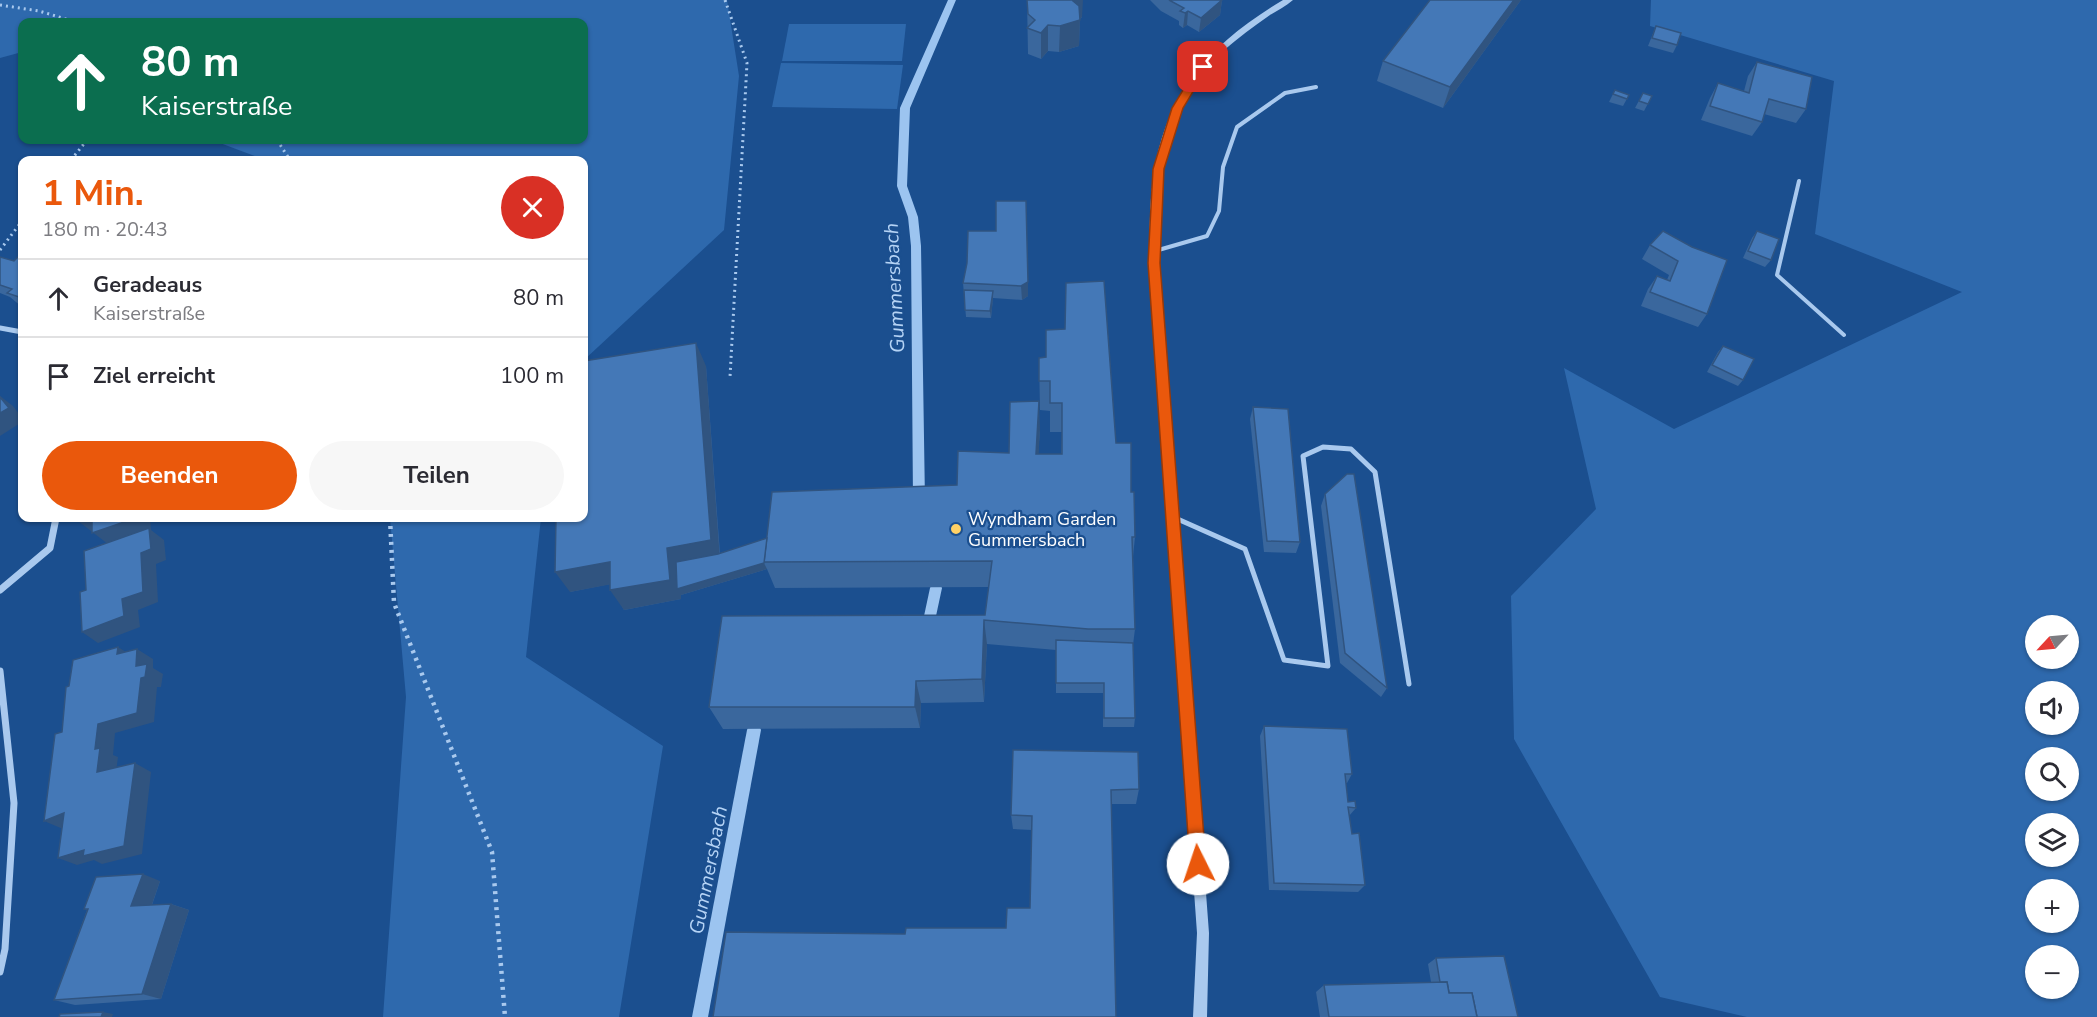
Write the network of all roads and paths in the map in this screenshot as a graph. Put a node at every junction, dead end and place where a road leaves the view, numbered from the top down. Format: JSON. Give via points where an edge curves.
{"nodes":[{"id":1,"x":725,"y":0,"type":"edge"},
{"id":2,"x":1289,"y":0,"type":"edge"},
{"id":3,"x":0,"y":5,"type":"edge"},
{"id":4,"x":63,"y":18,"type":"edge"},
{"id":5,"x":1316,"y":87,"type":"dead end"},
{"id":6,"x":84,"y":144,"type":"edge"},
{"id":7,"x":73,"y":156,"type":"edge"},
{"id":8,"x":1799,"y":181,"type":"dead end"},
{"id":9,"x":18,"y":226,"type":"edge"},
{"id":10,"x":0,"y":250,"type":"edge"},
{"id":11,"x":1155,"y":250,"type":"junction"},
{"id":12,"x":0,"y":328,"type":"edge"},
{"id":13,"x":18,"y":331,"type":"edge"},
{"id":14,"x":1844,"y":335,"type":"dead end"},
{"id":15,"x":730,"y":377,"type":"dead end"},
{"id":16,"x":1173,"y":517,"type":"junction"},
{"id":17,"x":55,"y":522,"type":"edge"},
{"id":18,"x":390,"y":522,"type":"edge"},
{"id":19,"x":0,"y":590,"type":"edge"},
{"id":20,"x":0,"y":671,"type":"edge"},
{"id":21,"x":1409,"y":684,"type":"dead end"},
{"id":22,"x":0,"y":972,"type":"edge"},
{"id":23,"x":505,"y":1017,"type":"edge"},
{"id":24,"x":1200,"y":1017,"type":"edge"}],
"edges":[{"from":1,"to":15,"type":"path","via":[[747,63]]},
{"from":2,"to":11,"type":"street","via":[[1203,67],[1178,108],[1158,169]]},
{"from":3,"to":4,"type":"path"},
{"from":5,"to":11,"type":"lane","via":[[1285,93],[1237,127],[1223,167],[1219,211],[1207,236]]},
{"from":6,"to":7,"type":"path"},
{"from":8,"to":14,"type":"lane","via":[[1777,275]]},
{"from":9,"to":10,"type":"path"},
{"from":11,"to":16,"type":"street"},
{"from":12,"to":13,"type":"street"},
{"from":16,"to":21,"type":"lane","via":[[1245,549],[1284,660],[1328,666],[1303,456],[1323,447],[1351,449],[1375,472]]},
{"from":16,"to":24,"type":"street","via":[[1203,933]]},
{"from":17,"to":19,"type":"street","via":[[50,548]]},
{"from":18,"to":23,"type":"path","via":[[394,603],[492,852]]},
{"from":20,"to":22,"type":"street","via":[[14,803],[5,949]]}]}
